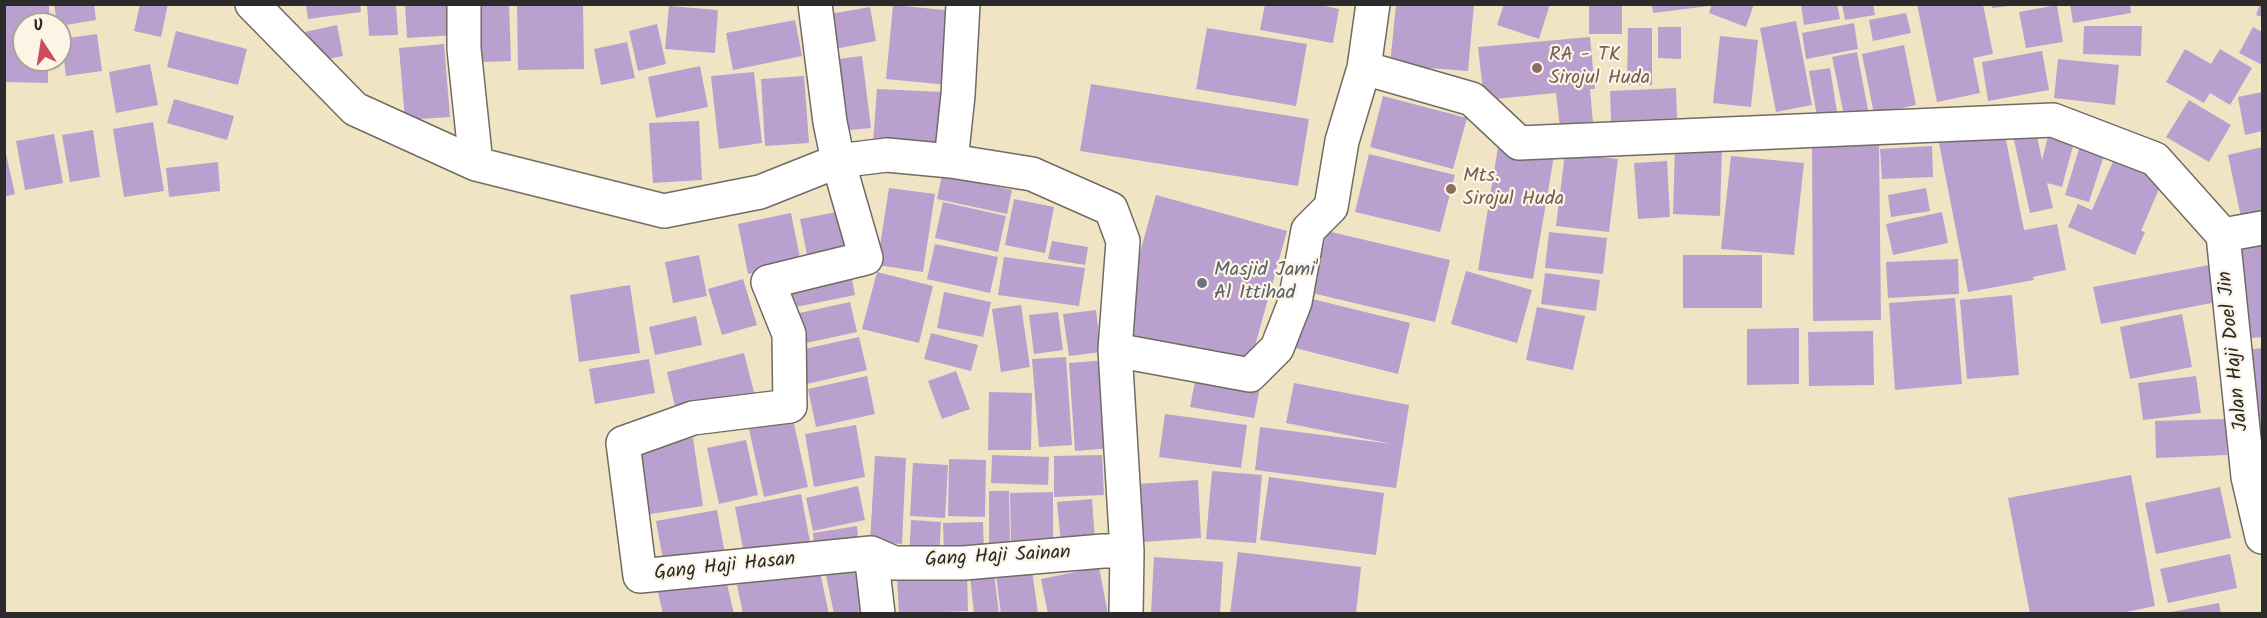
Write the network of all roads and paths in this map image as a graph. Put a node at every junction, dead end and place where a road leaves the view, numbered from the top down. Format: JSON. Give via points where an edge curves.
{"nodes":[{"id":1,"x":252,"y":4,"type":"edge"},
{"id":2,"x":464,"y":4,"type":"edge"},
{"id":3,"x":815,"y":4,"type":"edge"},
{"id":4,"x":963,"y":4,"type":"edge"},
{"id":5,"x":1373,"y":4,"type":"edge"},
{"id":6,"x":1364,"y":68,"type":"junction"},
{"id":7,"x":838,"y":161,"type":"junction"},
{"id":8,"x":951,"y":161,"type":"junction"},
{"id":9,"x":476,"y":164,"type":"junction"},
{"id":10,"x":2262,"y":228,"type":"edge"},
{"id":11,"x":2223,"y":235,"type":"junction"},
{"id":12,"x":1115,"y":350,"type":"junction"},
{"id":13,"x":2255,"y":476,"type":"edge"},
{"id":14,"x":2262,"y":537,"type":"edge"},
{"id":15,"x":1127,"y":551,"type":"junction"},
{"id":16,"x":871,"y":553,"type":"junction"},
{"id":17,"x":878,"y":614,"type":"edge"},
{"id":18,"x":1126,"y":614,"type":"edge"}],
"edges":[{"from":1,"to":9,"type":"street","via":[[355,109]]},
{"from":2,"to":9,"type":"street","via":[[464,49]]},
{"from":3,"to":7,"type":"street"},
{"from":4,"to":8,"type":"street"},
{"from":5,"to":6,"type":"street"},
{"from":6,"to":11,"type":"street","via":[[1472,99],[1519,142],[2053,120],[2155,159]]},
{"from":6,"to":12,"type":"street","via":[[1342,141],[1331,207],[1308,230],[1295,302],[1277,348],[1250,375]]},
{"from":7,"to":8,"type":"street","via":[[887,155]]},
{"from":7,"to":9,"type":"street","via":[[760,192],[664,211]]},
{"from":7,"to":16,"type":"street","name":"Gang Haji Hasan","via":[[866,258],[768,282],[789,334],[790,406],[693,418],[623,443],[640,576]]},
{"from":8,"to":12,"type":"street","via":[[1032,174],[1111,209],[1124,241]]},
{"from":10,"to":11,"type":"street"},
{"from":11,"to":13,"type":"street","name":"Jalan Haji Doel Jin"},
{"from":12,"to":15,"type":"street"},
{"from":13,"to":14,"type":"street","name":"Jalan Haji Doel Jin"},
{"from":15,"to":16,"type":"street","name":"Gang Haji Sainan","via":[[894,563]]},
{"from":15,"to":18,"type":"street"},
{"from":16,"to":17,"type":"street"}]}
